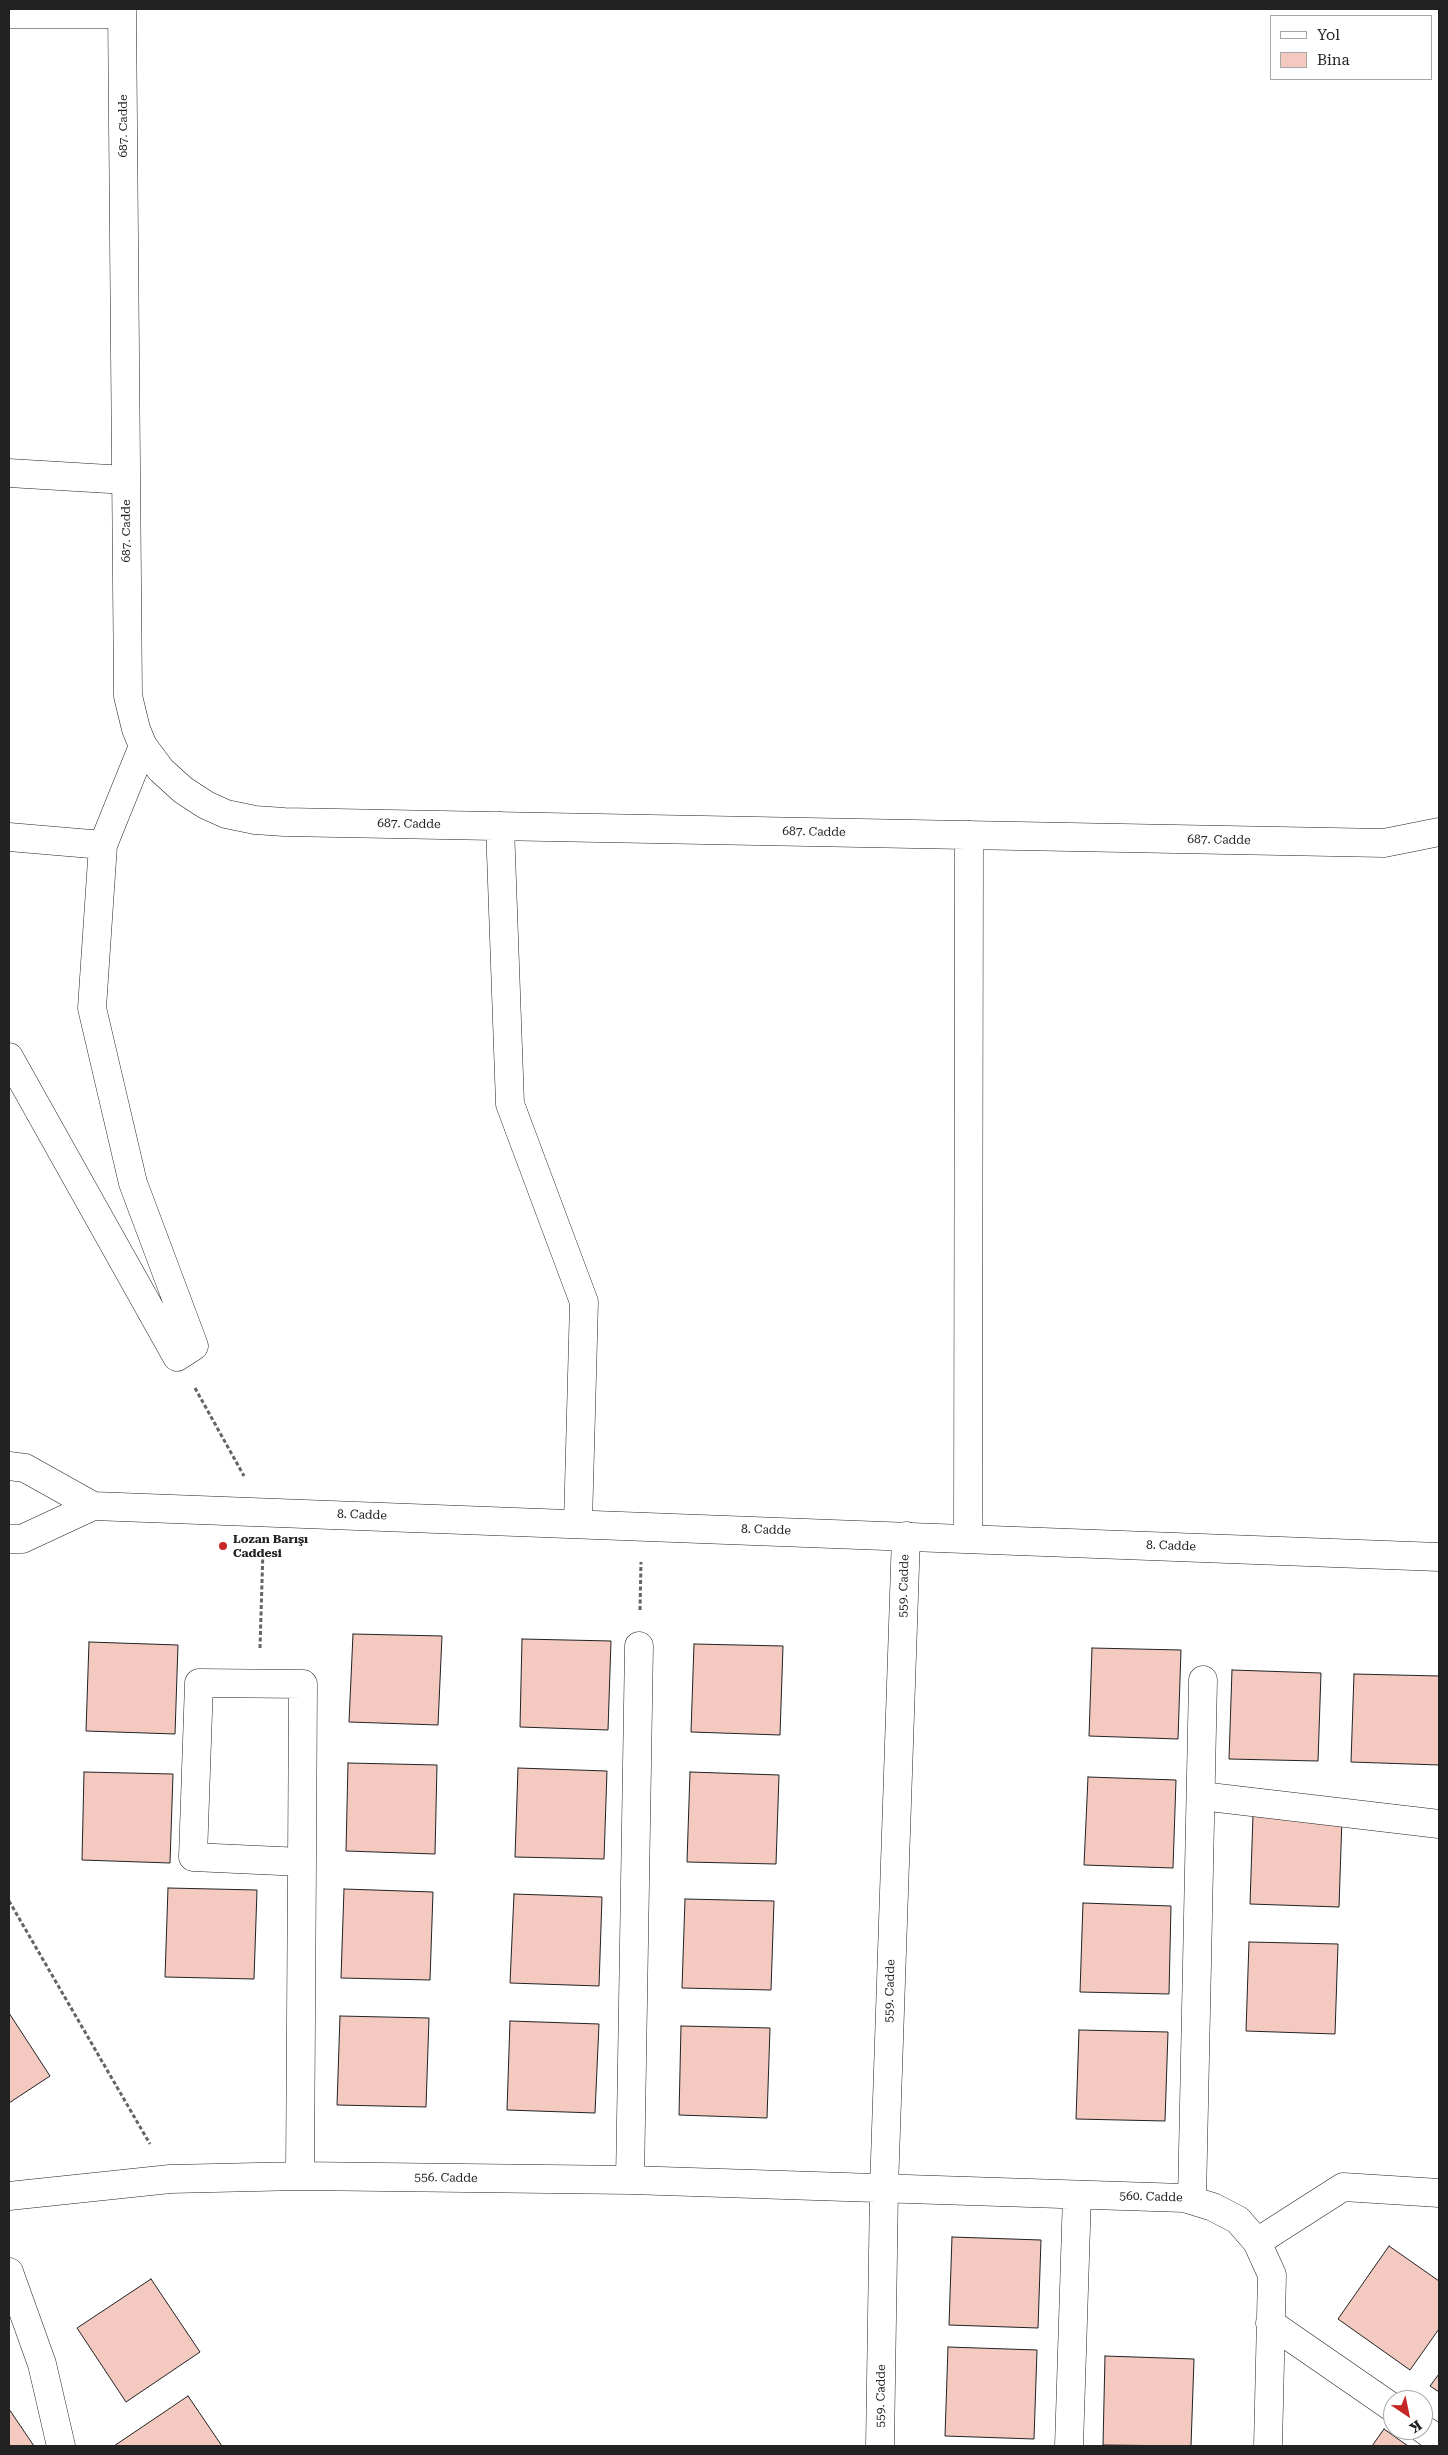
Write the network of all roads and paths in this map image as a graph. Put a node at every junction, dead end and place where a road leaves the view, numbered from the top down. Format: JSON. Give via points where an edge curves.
{"nodes":[{"id":1,"x":122,"y":11,"type":"edge"},
{"id":2,"x":9,"y":14,"type":"edge"},
{"id":3,"x":9,"y":473,"type":"edge"},
{"id":4,"x":126,"y":480,"type":"junction"},
{"id":5,"x":143,"y":746,"type":"junction"},
{"id":6,"x":500,"y":826,"type":"junction"},
{"id":7,"x":1439,"y":832,"type":"edge"},
{"id":8,"x":969,"y":835,"type":"junction"},
{"id":9,"x":9,"y":836,"type":"edge"},
{"id":10,"x":103,"y":845,"type":"junction"},
{"id":11,"x":9,"y":1057,"type":"edge"},
{"id":12,"x":177,"y":1357,"type":"junction"},
{"id":13,"x":9,"y":1466,"type":"edge"},
{"id":14,"x":93,"y":1506,"type":"junction"},
{"id":15,"x":264,"y":1512,"type":"junction"},
{"id":16,"x":578,"y":1524,"type":"junction"},
{"id":17,"x":642,"y":1526,"type":"junction"},
{"id":18,"x":906,"y":1536,"type":"junction"},
{"id":19,"x":968,"y":1538,"type":"junction"},
{"id":20,"x":9,"y":1539,"type":"edge"},
{"id":21,"x":1439,"y":1557,"type":"edge"},
{"id":22,"x":639,"y":1646,"type":"joint"},
{"id":23,"x":1203,"y":1680,"type":"dead end"},
{"id":24,"x":259,"y":1683,"type":"junction"},
{"id":25,"x":1201,"y":1796,"type":"junction"},
{"id":26,"x":1439,"y":1824,"type":"edge"},
{"id":27,"x":302,"y":1862,"type":"junction"},
{"id":28,"x":9,"y":1900,"type":"edge"},
{"id":29,"x":300,"y":2176,"type":"junction"},
{"id":30,"x":170,"y":2179,"type":"junction"},
{"id":31,"x":630,"y":2180,"type":"junction"},
{"id":32,"x":884,"y":2189,"type":"junction"},
{"id":33,"x":1439,"y":2193,"type":"edge"},
{"id":34,"x":1077,"y":2195,"type":"junction"},
{"id":35,"x":9,"y":2196,"type":"edge"},
{"id":36,"x":1192,"y":2199,"type":"junction"},
{"id":37,"x":1258,"y":2242,"type":"junction"},
{"id":38,"x":9,"y":2272,"type":"edge"},
{"id":39,"x":1270,"y":2323,"type":"junction"},
{"id":40,"x":1383,"y":2401,"type":"edge"},
{"id":41,"x":61,"y":2446,"type":"edge"},
{"id":42,"x":880,"y":2446,"type":"edge"},
{"id":43,"x":1069,"y":2446,"type":"edge"},
{"id":44,"x":1268,"y":2446,"type":"edge"}],
"edges":[{"from":1,"to":2,"type":"street"},
{"from":1,"to":4,"type":"street","name":"687. Cadde"},
{"from":3,"to":4,"type":"street"},
{"from":4,"to":5,"type":"street","name":"687. Cadde","via":[[127,681],[132,714]]},
{"from":5,"to":6,"type":"street","name":"687. Cadde","via":[[161,770],[183,790],[226,814],[284,822]]},
{"from":5,"to":10,"type":"street"},
{"from":6,"to":8,"type":"street","name":"687. Cadde"},
{"from":6,"to":16,"type":"street","via":[[510,1104],[584,1302]]},
{"from":7,"to":8,"type":"street","name":"687. Cadde","via":[[1384,843]]},
{"from":8,"to":19,"type":"street"},
{"from":9,"to":10,"type":"street"},
{"from":10,"to":12,"type":"street","via":[[92,1008],[133,1183],[194,1346]]},
{"from":11,"to":12,"type":"street"},
{"from":12,"to":15,"type":"path"},
{"from":13,"to":14,"type":"street","name":"8. Cadde","via":[[25,1468]]},
{"from":14,"to":15,"type":"street","name":"8. Cadde"},
{"from":14,"to":20,"type":"street","name":"8. Cadde","via":[[22,1539]]},
{"from":15,"to":16,"type":"street","name":"8. Cadde"},
{"from":15,"to":24,"type":"path"},
{"from":16,"to":17,"type":"street","name":"8. Cadde"},
{"from":17,"to":18,"type":"street","name":"8. Cadde"},
{"from":17,"to":22,"type":"path"},
{"from":18,"to":19,"type":"street","name":"8. Cadde"},
{"from":18,"to":32,"type":"street","name":"559. Cadde"},
{"from":19,"to":21,"type":"street","name":"8. Cadde"},
{"from":22,"to":31,"type":"street"},
{"from":23,"to":25,"type":"street"},
{"from":24,"to":27,"type":"street","via":[[303,1684]]},
{"from":24,"to":27,"type":"street","via":[[199,1683],[193,1857]]},
{"from":25,"to":26,"type":"street"},
{"from":25,"to":36,"type":"street"},
{"from":27,"to":29,"type":"street"},
{"from":28,"to":30,"type":"path"},
{"from":29,"to":30,"type":"street","name":"556. Cadde"},
{"from":29,"to":31,"type":"street","name":"556. Cadde"},
{"from":30,"to":35,"type":"street","name":"556. Cadde"},
{"from":31,"to":32,"type":"street","name":"556. Cadde"},
{"from":32,"to":34,"type":"street","name":"560. Cadde"},
{"from":32,"to":42,"type":"street","name":"559. Cadde"},
{"from":33,"to":37,"type":"street","via":[[1343,2187]]},
{"from":34,"to":36,"type":"street","name":"560. Cadde"},
{"from":34,"to":43,"type":"street"},
{"from":36,"to":37,"type":"street","name":"560. Cadde","via":[[1238,2220]]},
{"from":37,"to":39,"type":"street","name":"560. Cadde","via":[[1272,2275]]},
{"from":38,"to":41,"type":"street","via":[[42,2364]]},
{"from":39,"to":40,"type":"street"},
{"from":39,"to":44,"type":"street","name":"560. Cadde"}]}
